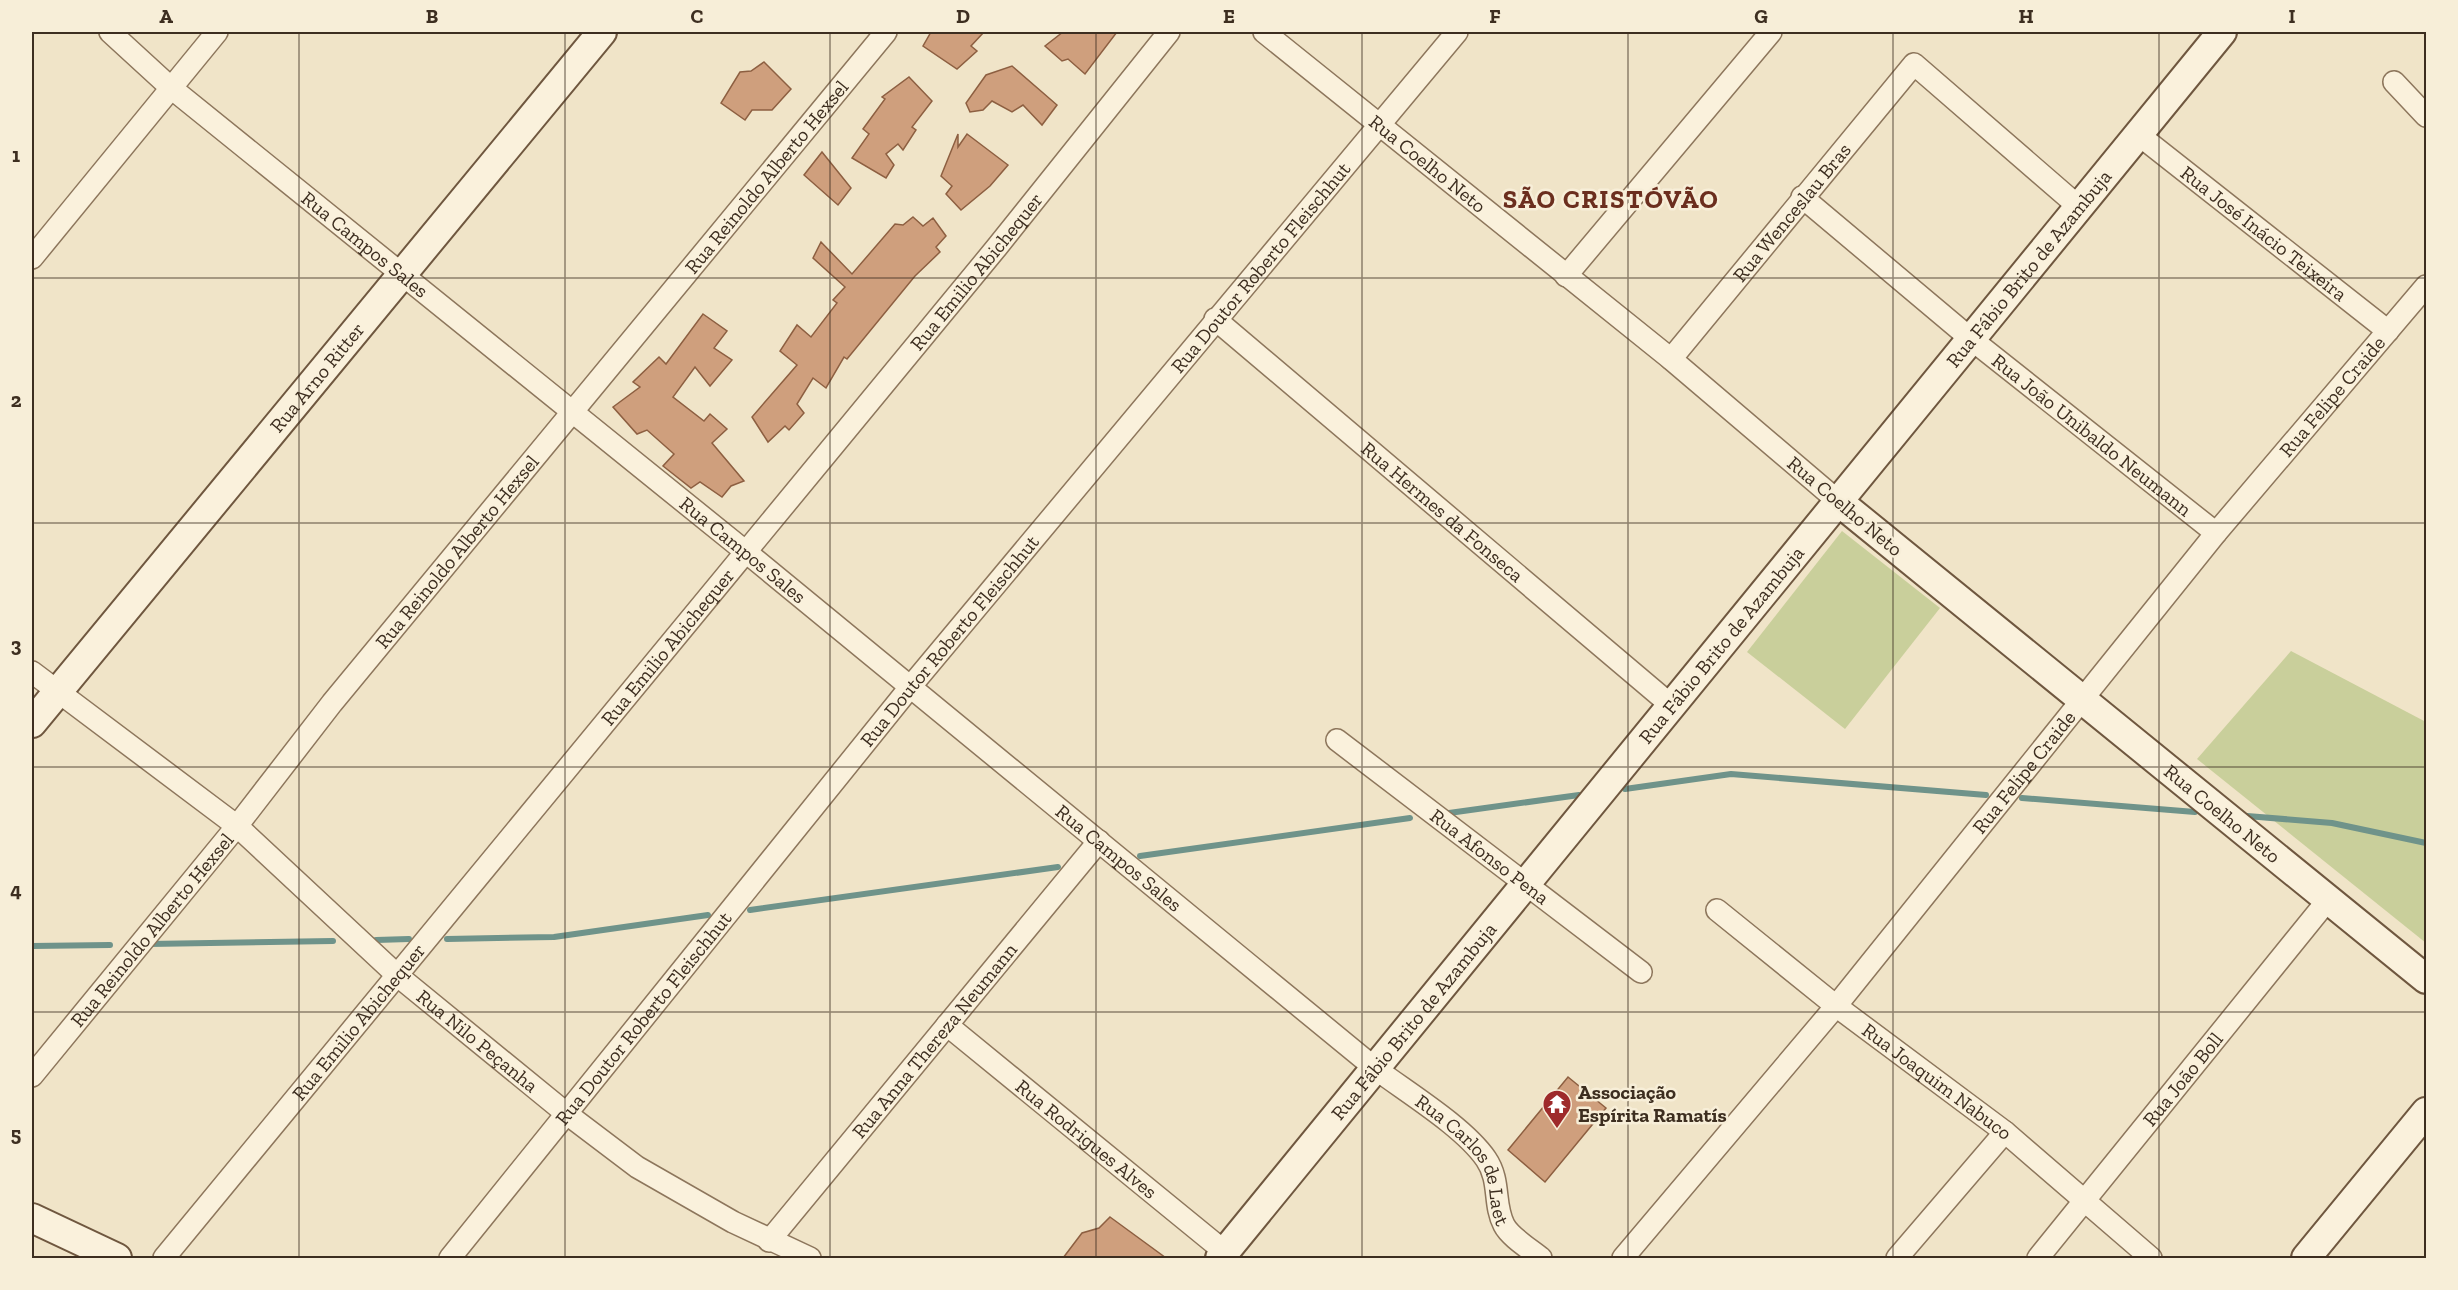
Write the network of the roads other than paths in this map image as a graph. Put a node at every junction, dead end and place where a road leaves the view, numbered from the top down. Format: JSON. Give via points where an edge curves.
{"nodes":[{"id":1,"x":110,"y":32,"type":"edge"},
{"id":2,"x":217,"y":32,"type":"edge"},
{"id":3,"x":602,"y":32,"type":"edge"},
{"id":4,"x":886,"y":32,"type":"edge"},
{"id":5,"x":1169,"y":32,"type":"edge"},
{"id":6,"x":1264,"y":32,"type":"edge"},
{"id":7,"x":1457,"y":32,"type":"edge"},
{"id":8,"x":1771,"y":32,"type":"edge"},
{"id":9,"x":2222,"y":32,"type":"edge"},
{"id":10,"x":2394,"y":82,"type":"dead end"},
{"id":11,"x":170,"y":87,"type":"junction"},
{"id":12,"x":2427,"y":116,"type":"edge"},
{"id":13,"x":1381,"y":125,"type":"junction"},
{"id":14,"x":2139,"y":135,"type":"junction"},
{"id":15,"x":1802,"y":197,"type":"junction"},
{"id":16,"x":2079,"y":207,"type":"junction"},
{"id":17,"x":32,"y":258,"type":"edge"},
{"id":18,"x":402,"y":273,"type":"junction"},
{"id":19,"x":1566,"y":276,"type":"junction"},
{"id":20,"x":2427,"y":286,"type":"edge"},
{"id":21,"x":1215,"y":319,"type":"junction"},
{"id":22,"x":2388,"y":331,"type":"junction"},
{"id":23,"x":1971,"y":339,"type":"junction"},
{"id":24,"x":1671,"y":359,"type":"junction"},
{"id":25,"x":573,"y":411,"type":"junction"},
{"id":26,"x":1839,"y":502,"type":"junction"},
{"id":27,"x":2216,"y":533,"type":"junction"},
{"id":28,"x":746,"y":552,"type":"junction"},
{"id":29,"x":32,"y":672,"type":"edge"},
{"id":30,"x":911,"y":686,"type":"junction"},
{"id":31,"x":58,"y":694,"type":"junction"},
{"id":32,"x":2081,"y":699,"type":"junction"},
{"id":33,"x":1671,"y":705,"type":"junction"},
{"id":34,"x":32,"y":723,"type":"edge"},
{"id":35,"x":1337,"y":740,"type":"dead end"},
{"id":36,"x":237,"y":826,"type":"junction"},
{"id":37,"x":1099,"y":841,"type":"junction"},
{"id":38,"x":1524,"y":885,"type":"junction"},
{"id":39,"x":2327,"y":901,"type":"junction"},
{"id":40,"x":1717,"y":910,"type":"dead end"},
{"id":41,"x":1641,"y":972,"type":"dead end"},
{"id":42,"x":398,"y":976,"type":"junction"},
{"id":43,"x":2427,"y":980,"type":"edge"},
{"id":44,"x":1836,"y":1006,"type":"junction"},
{"id":45,"x":947,"y":1025,"type":"junction"},
{"id":46,"x":1376,"y":1069,"type":"junction"},
{"id":47,"x":32,"y":1076,"type":"edge"},
{"id":48,"x":2427,"y":1112,"type":"edge"},
{"id":49,"x":567,"y":1114,"type":"junction"},
{"id":50,"x":2005,"y":1132,"type":"junction"},
{"id":51,"x":2086,"y":1200,"type":"junction"},
{"id":52,"x":32,"y":1218,"type":"edge"},
{"id":53,"x":769,"y":1241,"type":"junction"},
{"id":54,"x":1222,"y":1255,"type":"edge"},
{"id":55,"x":117,"y":1258,"type":"edge"},
{"id":56,"x":164,"y":1258,"type":"edge"},
{"id":57,"x":450,"y":1258,"type":"edge"},
{"id":58,"x":810,"y":1258,"type":"edge"},
{"id":59,"x":1541,"y":1258,"type":"edge"},
{"id":60,"x":1623,"y":1258,"type":"edge"},
{"id":61,"x":1898,"y":1258,"type":"edge"},
{"id":62,"x":2038,"y":1258,"type":"edge"},
{"id":63,"x":2151,"y":1258,"type":"edge"},
{"id":64,"x":2306,"y":1258,"type":"edge"}],
"edges":[{"from":1,"to":11,"type":"street","name":"Rua Campos Sales"},
{"from":2,"to":11,"type":"street"},
{"from":3,"to":18,"type":"street","name":"Rua Arno Ritter"},
{"from":4,"to":25,"type":"street","name":"Rua Reinoldo Alberto Hexsel"},
{"from":5,"to":28,"type":"street","name":"Rua Emilio Abichequer"},
{"from":6,"to":13,"type":"street","name":"Rua Coelho Neto"},
{"from":7,"to":13,"type":"street","name":"Rua Doutor Roberto Fleischhut"},
{"from":8,"to":19,"type":"street"},
{"from":9,"to":14,"type":"street","name":"Rua Fábio Brito de Azambuja"},
{"from":10,"to":12,"type":"street"},
{"from":11,"to":17,"type":"street"},
{"from":11,"to":18,"type":"street","name":"Rua Campos Sales"},
{"from":13,"to":19,"type":"street","name":"Rua Coelho Neto"},
{"from":13,"to":21,"type":"street","name":"Rua Doutor Roberto Fleischhut"},
{"from":14,"to":16,"type":"street","name":"Rua Fábio Brito de Azambuja"},
{"from":14,"to":22,"type":"street","name":"Rua José Inácio Teixeira"},
{"from":15,"to":16,"type":"street","name":"Rua Wenceslau Bras","via":[[1914,64]]},
{"from":15,"to":23,"type":"street","name":"Rua João Unibaldo Neumann"},
{"from":15,"to":24,"type":"street","name":"Rua Wenceslau Bras"},
{"from":16,"to":23,"type":"street","name":"Rua Fábio Brito de Azambuja"},
{"from":18,"to":25,"type":"street","name":"Rua Campos Sales"},
{"from":18,"to":31,"type":"street","name":"Rua Arno Ritter"},
{"from":19,"to":24,"type":"street","name":"Rua Coelho Neto"},
{"from":20,"to":22,"type":"street","name":"Rua Felipe Craide"},
{"from":21,"to":30,"type":"street","name":"Rua Doutor Roberto Fleischhut"},
{"from":21,"to":33,"type":"street","name":"Rua Hermes da Fonseca"},
{"from":22,"to":27,"type":"street","name":"Rua Felipe Craide"},
{"from":23,"to":26,"type":"street","name":"Rua Fábio Brito de Azambuja"},
{"from":23,"to":27,"type":"street","name":"Rua João Unibaldo Neumann"},
{"from":24,"to":26,"type":"street","name":"Rua Coelho Neto"},
{"from":25,"to":28,"type":"street","name":"Rua Campos Sales"},
{"from":25,"to":36,"type":"street","name":"Rua Reinoldo Alberto Hexsel","via":[[332,703]]},
{"from":26,"to":32,"type":"street","name":"Rua Coelho Neto"},
{"from":26,"to":33,"type":"street","name":"Rua Fábio Brito de Azambuja"},
{"from":27,"to":32,"type":"street","name":"Rua Felipe Craide"},
{"from":28,"to":30,"type":"street","name":"Rua Campos Sales"},
{"from":28,"to":42,"type":"street","name":"Rua Emilio Abichequer"},
{"from":29,"to":31,"type":"street","name":"Rua Nilo Peçanha"},
{"from":30,"to":37,"type":"street","name":"Rua Campos Sales"},
{"from":30,"to":49,"type":"street","name":"Rua Doutor Roberto Fleischhut"},
{"from":31,"to":34,"type":"street","name":"Rua Arno Ritter"},
{"from":31,"to":36,"type":"street","name":"Rua Nilo Peçanha"},
{"from":32,"to":39,"type":"street","name":"Rua Coelho Neto"},
{"from":32,"to":44,"type":"street","name":"Rua Felipe Craide"},
{"from":33,"to":38,"type":"street","name":"Rua Fábio Brito de Azambuja"},
{"from":35,"to":38,"type":"street","name":"Rua Afonso Pena"},
{"from":36,"to":42,"type":"street","name":"Rua Nilo Peçanha"},
{"from":36,"to":47,"type":"street","name":"Rua Reinoldo Alberto Hexsel"},
{"from":37,"to":45,"type":"street","name":"Rua Anna Thereza Neumann"},
{"from":37,"to":46,"type":"street","name":"Rua Campos Sales"},
{"from":38,"to":41,"type":"street","name":"Rua Afonso Pena"},
{"from":38,"to":46,"type":"street","name":"Rua Fábio Brito de Azambuja"},
{"from":39,"to":43,"type":"street","name":"Rua Coelho Neto"},
{"from":39,"to":51,"type":"street","name":"Rua João Boll"},
{"from":40,"to":44,"type":"street","name":"Rua Joaquim Nabuco"},
{"from":42,"to":49,"type":"street","name":"Rua Nilo Peçanha"},
{"from":42,"to":56,"type":"street","name":"Rua Emilio Abichequer"},
{"from":44,"to":50,"type":"street","name":"Rua Joaquim Nabuco"},
{"from":44,"to":60,"type":"street","name":"Rua Felipe Craide"},
{"from":45,"to":53,"type":"street","name":"Rua Anna Thereza Neumann"},
{"from":45,"to":54,"type":"street","name":"Rua Rodrigues Alves"},
{"from":46,"to":54,"type":"street","name":"Rua Fábio Brito de Azambuja"},
{"from":46,"to":59,"type":"street","name":"Rua Carlos de Laet","via":[[1477,1148],[1497,1184],[1498,1210],[1504,1227]]},
{"from":48,"to":64,"type":"street"},
{"from":49,"to":53,"type":"street","name":"Rua Nilo Peçanha","via":[[637,1167]]},
{"from":49,"to":57,"type":"street","name":"Rua Doutor Roberto Fleischhut"},
{"from":50,"to":51,"type":"street","name":"Rua Joaquim Nabuco"},
{"from":50,"to":61,"type":"street"},
{"from":51,"to":62,"type":"street","name":"Rua João Boll"},
{"from":51,"to":63,"type":"street","name":"Rua Joaquim Nabuco"},
{"from":52,"to":55,"type":"street"},
{"from":53,"to":58,"type":"street","name":"Rua Nilo Peçanha"}]}
